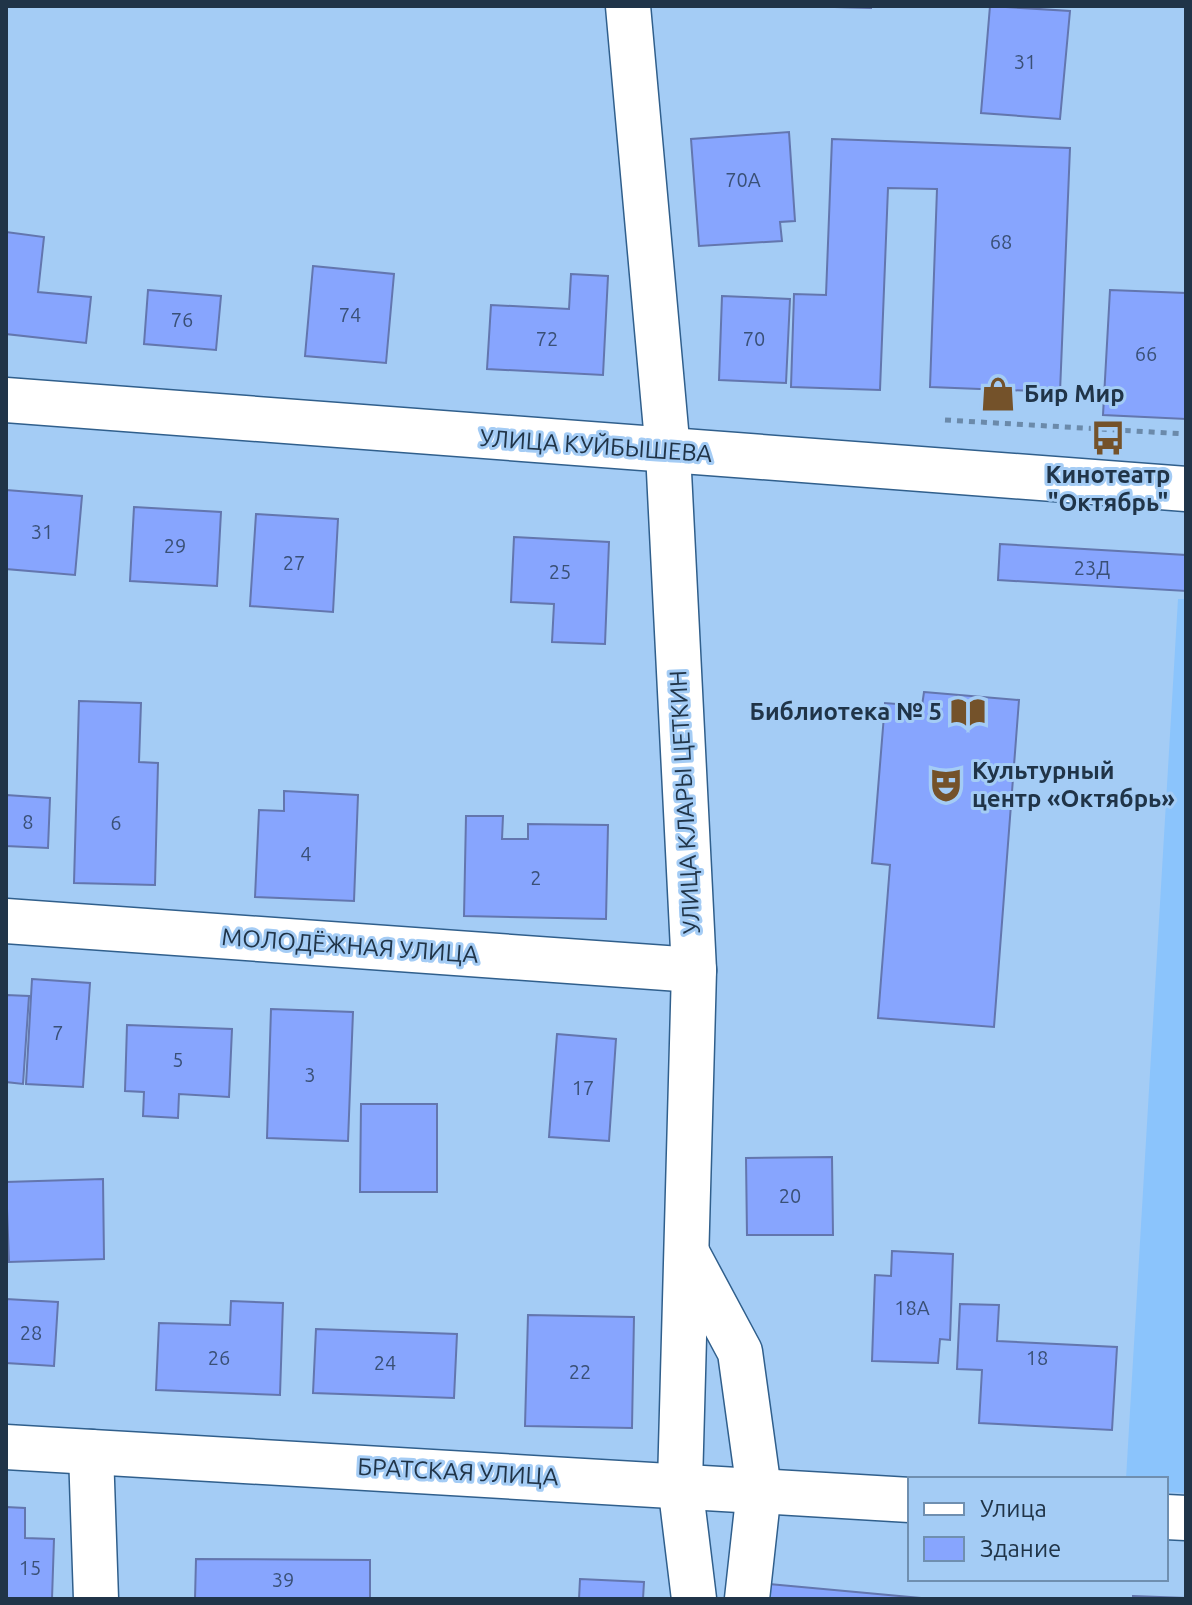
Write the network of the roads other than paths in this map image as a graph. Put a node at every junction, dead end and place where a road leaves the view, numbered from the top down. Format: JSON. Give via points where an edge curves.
{"nodes":[{"id":1,"x":628,"y":6,"type":"edge"},
{"id":2,"x":6,"y":400,"type":"edge"},
{"id":3,"x":668,"y":452,"type":"junction"},
{"id":4,"x":1186,"y":489,"type":"edge"},
{"id":5,"x":6,"y":921,"type":"edge"},
{"id":6,"x":694,"y":970,"type":"junction"},
{"id":7,"x":687,"y":1252,"type":"junction"},
{"id":8,"x":6,"y":1447,"type":"edge"},
{"id":9,"x":91,"y":1452,"type":"junction"},
{"id":10,"x":680,"y":1484,"type":"junction"},
{"id":11,"x":759,"y":1490,"type":"junction"},
{"id":12,"x":908,"y":1500,"type":"edge"},
{"id":13,"x":96,"y":1599,"type":"edge"},
{"id":14,"x":694,"y":1599,"type":"edge"},
{"id":15,"x":747,"y":1599,"type":"edge"}],
"edges":[{"from":1,"to":3,"type":"street","name":"УЛИЦА КЛАРЫ ЦЕТКИН"},
{"from":2,"to":3,"type":"street","name":"УЛИЦА КУЙБЫШЕВА"},
{"from":3,"to":4,"type":"street","name":"УЛИЦА КУЙБЫШЕВА"},
{"from":3,"to":6,"type":"street","name":"УЛИЦА КЛАРЫ ЦЕТКИН"},
{"from":5,"to":6,"type":"street","name":"МОЛОДЁЖНАЯ УЛИЦА"},
{"from":6,"to":7,"type":"street","name":"УЛИЦА КЛАРЫ ЦЕТКИН"},
{"from":7,"to":10,"type":"street","name":"УЛИЦА КЛАРЫ ЦЕТКИН"},
{"from":7,"to":11,"type":"street","via":[[740,1352]]},
{"from":8,"to":9,"type":"street","name":"БРАТСКАЯ УЛИЦА"},
{"from":9,"to":10,"type":"street","name":"БРАТСКАЯ УЛИЦА"},
{"from":9,"to":13,"type":"street"},
{"from":10,"to":11,"type":"street","name":"БРАТСКАЯ УЛИЦА"},
{"from":10,"to":14,"type":"street","name":"УЛИЦА КЛАРЫ ЦЕТКИН"},
{"from":11,"to":12,"type":"street","name":"БРАТСКАЯ УЛИЦА"},
{"from":11,"to":15,"type":"street"}]}
